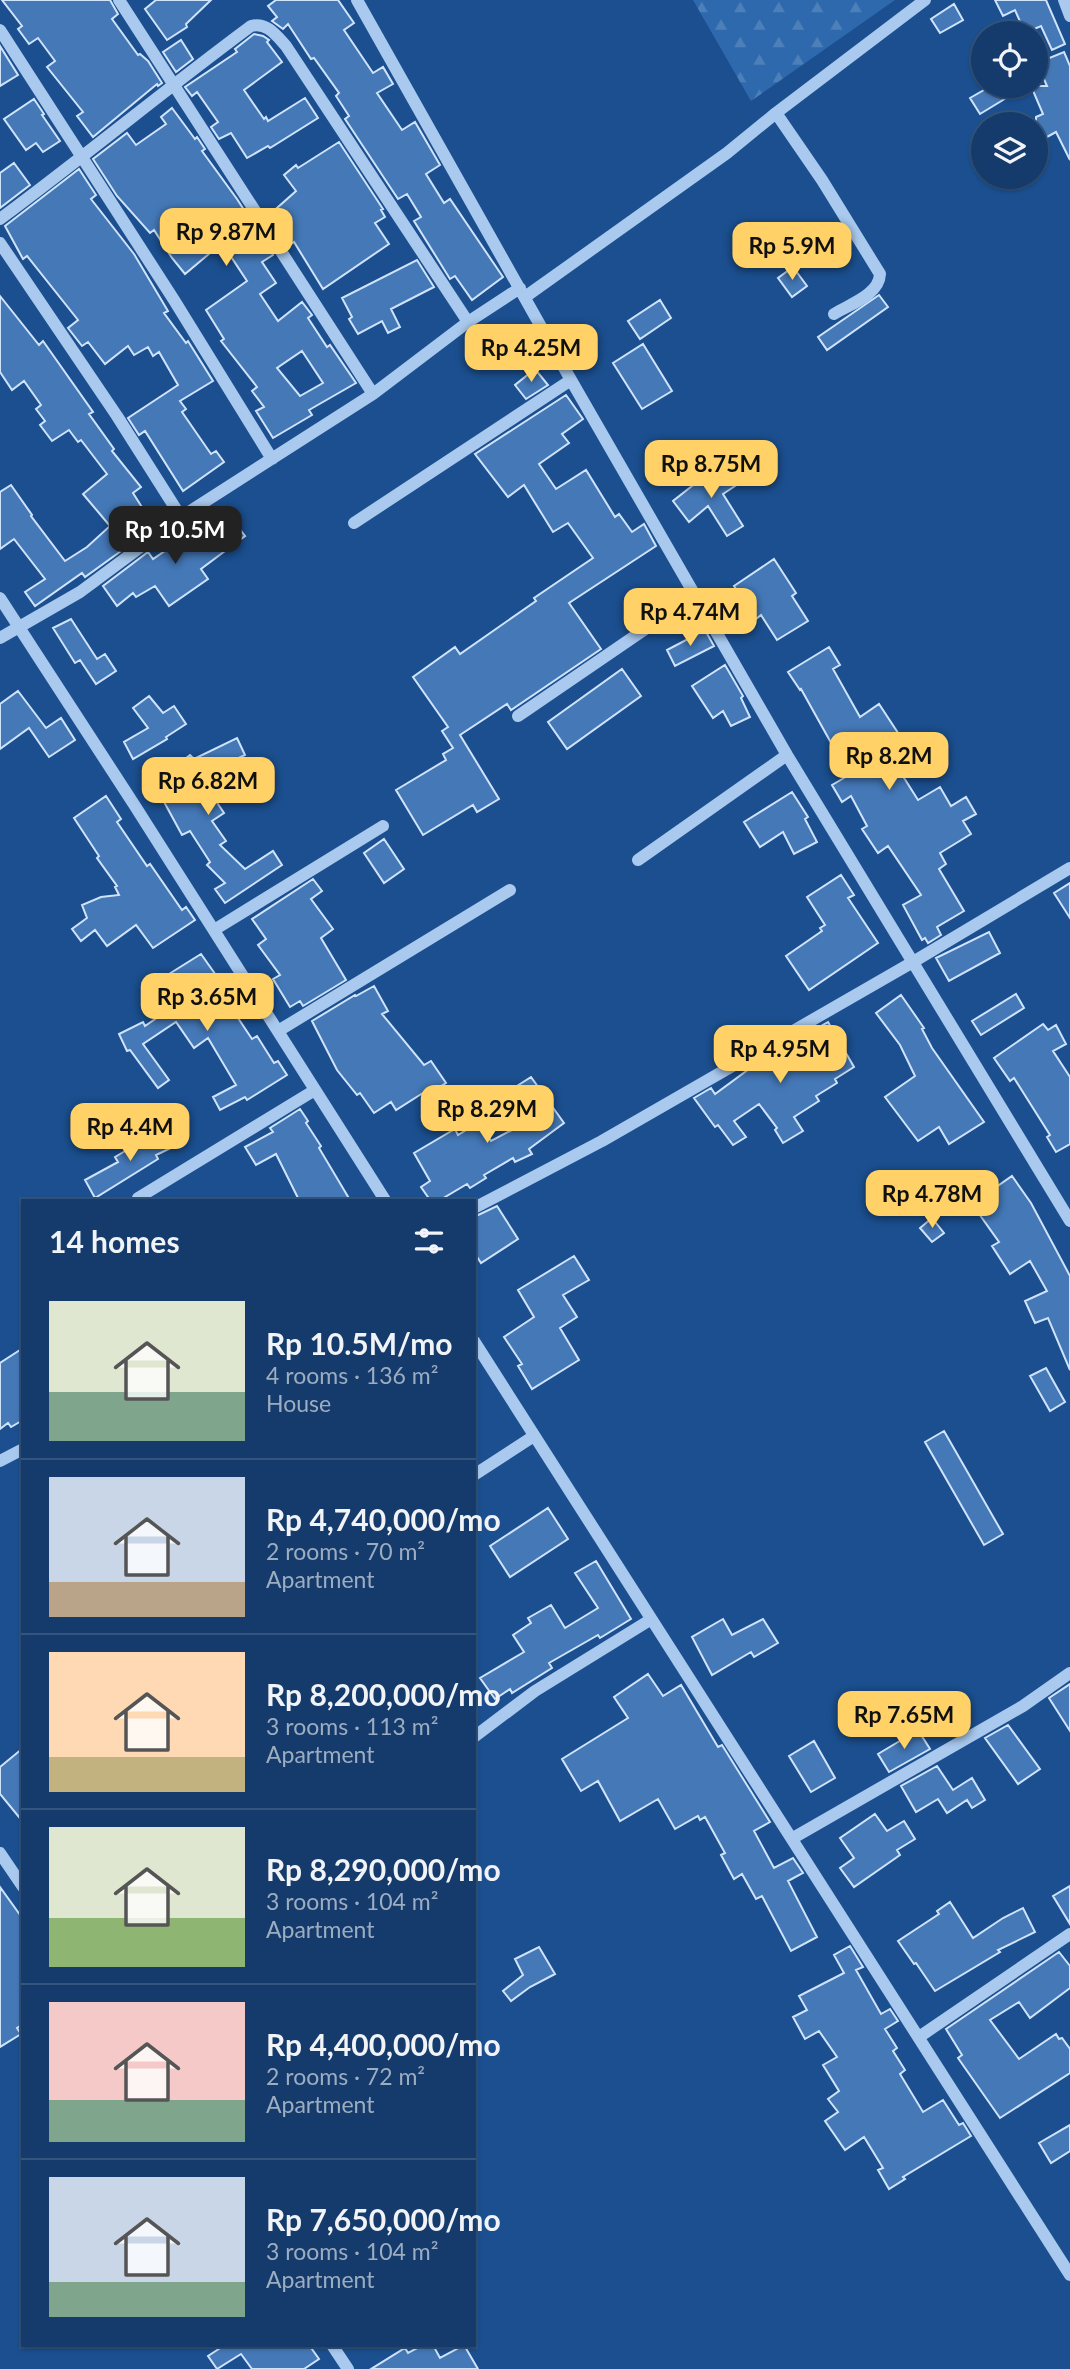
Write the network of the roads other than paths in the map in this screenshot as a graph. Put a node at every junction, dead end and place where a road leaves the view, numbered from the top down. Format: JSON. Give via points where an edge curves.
{"nodes":[{"id":1,"x":119,"y":0,"type":"edge"},
{"id":2,"x":356,"y":0,"type":"edge"},
{"id":3,"x":926,"y":0,"type":"edge"},
{"id":4,"x":1064,"y":0,"type":"edge"},
{"id":5,"x":1070,"y":16,"type":"edge"},
{"id":6,"x":0,"y":30,"type":"edge"},
{"id":7,"x":172,"y":85,"type":"junction"},
{"id":8,"x":776,"y":113,"type":"junction"},
{"id":9,"x":83,"y":157,"type":"junction"},
{"id":10,"x":0,"y":219,"type":"edge"},
{"id":11,"x":0,"y":243,"type":"edge"},
{"id":12,"x":522,"y":293,"type":"junction"},
{"id":13,"x":834,"y":314,"type":"dead end"},
{"id":14,"x":468,"y":323,"type":"junction"},
{"id":15,"x":572,"y":380,"type":"junction"},
{"id":16,"x":373,"y":394,"type":"junction"},
{"id":17,"x":272,"y":459,"type":"junction"},
{"id":18,"x":181,"y":517,"type":"junction"},
{"id":19,"x":354,"y":523,"type":"dead end"},
{"id":20,"x":695,"y":595,"type":"junction"},
{"id":21,"x":0,"y":598,"type":"edge"},
{"id":22,"x":18,"y":625,"type":"junction"},
{"id":23,"x":0,"y":638,"type":"edge"},
{"id":24,"x":518,"y":716,"type":"dead end"},
{"id":25,"x":787,"y":755,"type":"junction"},
{"id":26,"x":383,"y":826,"type":"dead end"},
{"id":27,"x":638,"y":860,"type":"dead end"},
{"id":28,"x":1070,"y":868,"type":"edge"},
{"id":29,"x":510,"y":890,"type":"dead end"},
{"id":30,"x":214,"y":930,"type":"junction"},
{"id":31,"x":913,"y":962,"type":"junction"},
{"id":32,"x":278,"y":1031,"type":"junction"},
{"id":33,"x":315,"y":1090,"type":"junction"},
{"id":34,"x":138,"y":1198,"type":"dead end"},
{"id":35,"x":384,"y":1199,"type":"edge"},
{"id":36,"x":476,"y":1207,"type":"edge"},
{"id":37,"x":1070,"y":1221,"type":"edge"},
{"id":38,"x":476,"y":1344,"type":"edge"},
{"id":39,"x":534,"y":1436,"type":"junction"},
{"id":40,"x":21,"y":1450,"type":"edge"},
{"id":41,"x":0,"y":1461,"type":"edge"},
{"id":42,"x":476,"y":1474,"type":"edge"},
{"id":43,"x":650,"y":1620,"type":"junction"},
{"id":44,"x":1070,"y":1673,"type":"edge"},
{"id":45,"x":476,"y":1735,"type":"edge"},
{"id":46,"x":793,"y":1838,"type":"junction"},
{"id":47,"x":0,"y":1853,"type":"edge"},
{"id":48,"x":21,"y":1884,"type":"edge"},
{"id":49,"x":1070,"y":1934,"type":"edge"},
{"id":50,"x":919,"y":2038,"type":"junction"},
{"id":51,"x":1070,"y":2275,"type":"edge"},
{"id":52,"x":333,"y":2347,"type":"edge"},
{"id":53,"x":348,"y":2369,"type":"edge"}],
"edges":[{"from":1,"to":7,"type":"street"},
{"from":2,"to":12,"type":"street"},
{"from":3,"to":8,"type":"street"},
{"from":4,"to":5,"type":"street"},
{"from":6,"to":9,"type":"street"},
{"from":7,"to":9,"type":"street"},
{"from":7,"to":14,"type":"street","via":[[251,26],[261,24],[272,31]]},
{"from":7,"to":16,"type":"street"},
{"from":8,"to":12,"type":"street","via":[[727,153]]},
{"from":8,"to":13,"type":"street","via":[[880,274],[875,289]]},
{"from":9,"to":10,"type":"street"},
{"from":9,"to":17,"type":"street"},
{"from":11,"to":18,"type":"street"},
{"from":12,"to":14,"type":"street"},
{"from":12,"to":15,"type":"street"},
{"from":14,"to":16,"type":"street"},
{"from":15,"to":19,"type":"street"},
{"from":15,"to":20,"type":"street"},
{"from":16,"to":17,"type":"street"},
{"from":17,"to":18,"type":"street"},
{"from":18,"to":22,"type":"street","via":[[80,592]]},
{"from":20,"to":24,"type":"street"},
{"from":20,"to":25,"type":"street"},
{"from":21,"to":22,"type":"street"},
{"from":22,"to":23,"type":"street"},
{"from":22,"to":30,"type":"street"},
{"from":25,"to":27,"type":"street"},
{"from":25,"to":31,"type":"street"},
{"from":26,"to":30,"type":"street"},
{"from":28,"to":31,"type":"street"},
{"from":29,"to":32,"type":"street"},
{"from":30,"to":32,"type":"street"},
{"from":31,"to":36,"type":"street","via":[[602,1141]]},
{"from":31,"to":37,"type":"street"},
{"from":32,"to":33,"type":"street"},
{"from":33,"to":34,"type":"street"},
{"from":33,"to":35,"type":"street"},
{"from":38,"to":39,"type":"street"},
{"from":39,"to":42,"type":"street"},
{"from":39,"to":43,"type":"street"},
{"from":40,"to":41,"type":"street"},
{"from":43,"to":45,"type":"street","via":[[535,1691]]},
{"from":43,"to":46,"type":"street"},
{"from":44,"to":46,"type":"street","via":[[1023,1706]]},
{"from":46,"to":50,"type":"street"},
{"from":47,"to":48,"type":"street"},
{"from":49,"to":50,"type":"street"},
{"from":50,"to":51,"type":"street"},
{"from":52,"to":53,"type":"street"}]}
